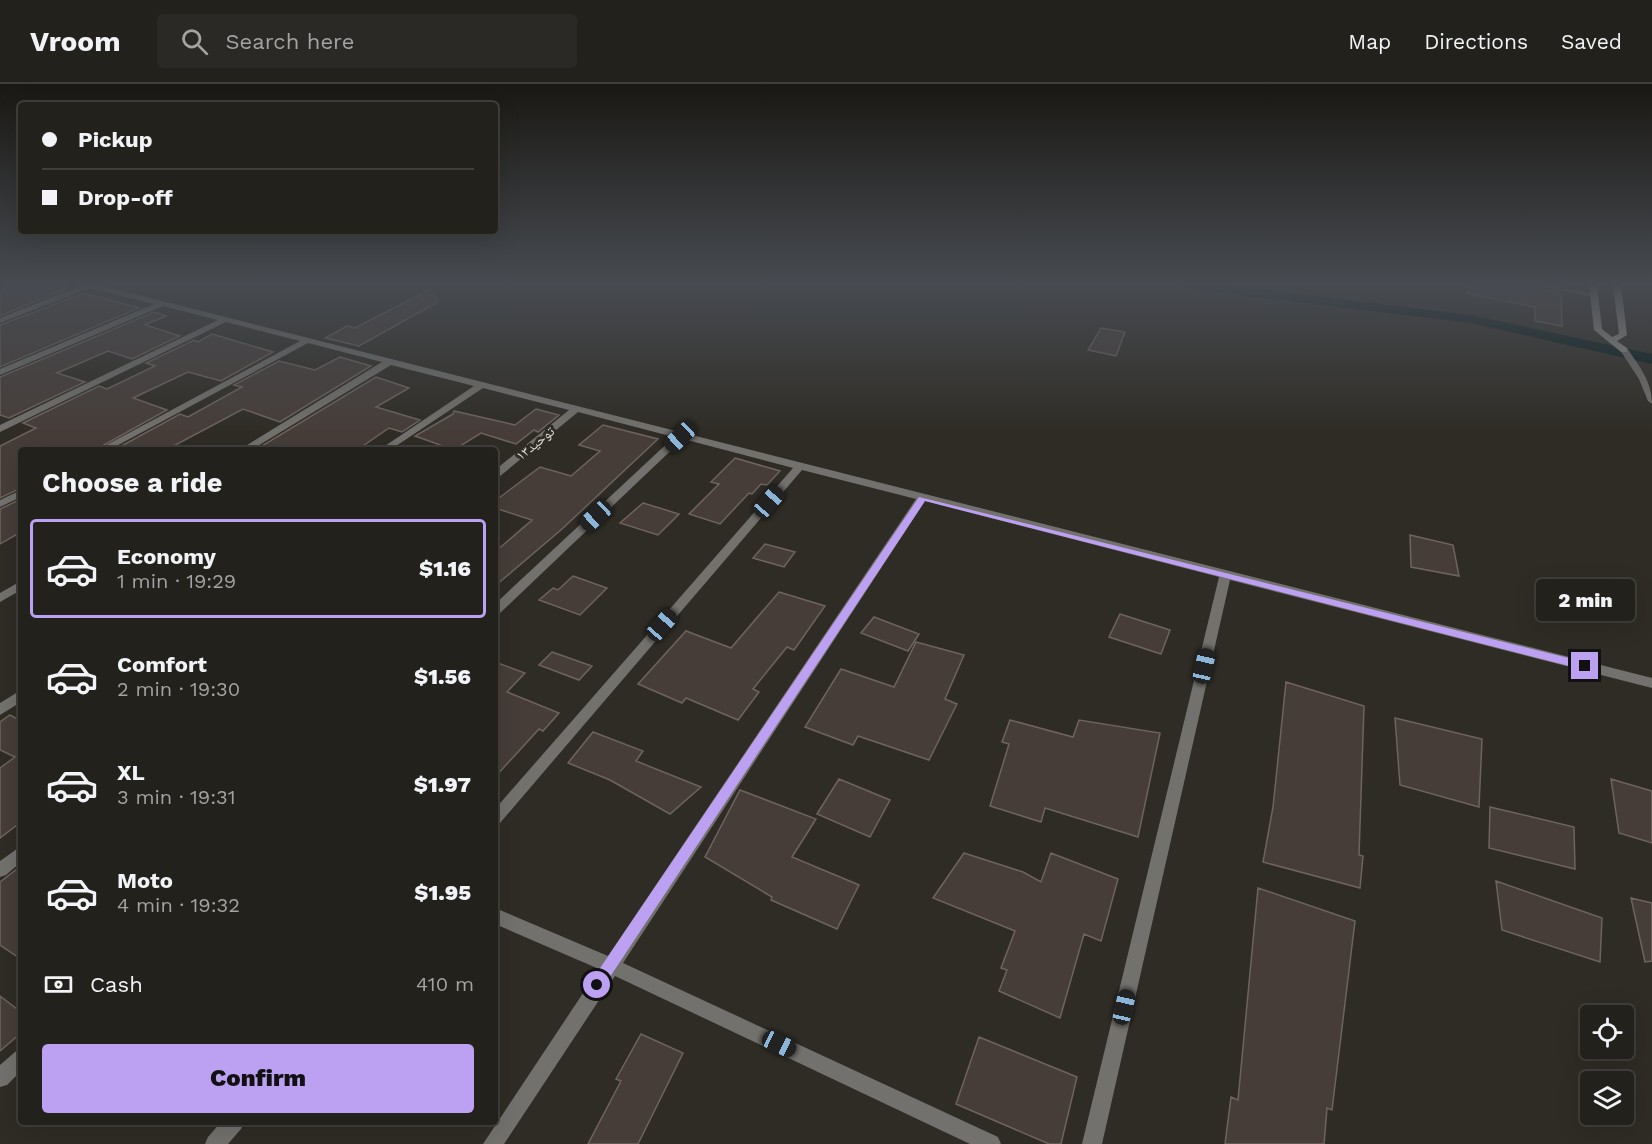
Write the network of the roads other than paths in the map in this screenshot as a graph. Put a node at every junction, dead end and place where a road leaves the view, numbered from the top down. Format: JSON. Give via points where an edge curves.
{"nodes":[{"id":1,"x":89,"y":334,"type":"edge"},
{"id":2,"x":195,"y":334,"type":"edge"},
{"id":3,"x":281,"y":334,"type":"edge"},
{"id":4,"x":1605,"y":334,"type":"edge"},
{"id":5,"x":1622,"y":334,"type":"edge"},
{"id":6,"x":1613,"y":340,"type":"junction"},
{"id":7,"x":307,"y":341,"type":"junction"},
{"id":8,"x":389,"y":362,"type":"junction"},
{"id":9,"x":0,"y":372,"type":"edge"},
{"id":10,"x":480,"y":386,"type":"junction"},
{"id":11,"x":1652,"y":401,"type":"edge"},
{"id":12,"x":575,"y":410,"type":"junction"},
{"id":13,"x":0,"y":429,"type":"edge"},
{"id":14,"x":680,"y":437,"type":"junction"},
{"id":15,"x":108,"y":447,"type":"edge"},
{"id":16,"x":249,"y":447,"type":"edge"},
{"id":17,"x":388,"y":447,"type":"edge"},
{"id":18,"x":799,"y":467,"type":"junction"},
{"id":19,"x":498,"y":473,"type":"edge"},
{"id":20,"x":18,"y":495,"type":"edge"},
{"id":21,"x":922,"y":498,"type":"junction"},
{"id":22,"x":0,"y":504,"type":"edge"},
{"id":23,"x":1225,"y":575,"type":"junction"},
{"id":24,"x":18,"y":587,"type":"edge"},
{"id":25,"x":0,"y":598,"type":"edge"},
{"id":26,"x":498,"y":608,"type":"edge"},
{"id":27,"x":1652,"y":683,"type":"edge"},
{"id":28,"x":0,"y":694,"type":"edge"},
{"id":29,"x":18,"y":699,"type":"edge"},
{"id":30,"x":18,"y":700,"type":"edge"},
{"id":31,"x":0,"y":710,"type":"edge"},
{"id":32,"x":498,"y":816,"type":"edge"},
{"id":33,"x":18,"y":855,"type":"edge"},
{"id":34,"x":0,"y":870,"type":"edge"},
{"id":35,"x":498,"y":917,"type":"edge"},
{"id":36,"x":610,"y":965,"type":"junction"},
{"id":37,"x":18,"y":1061,"type":"edge"},
{"id":38,"x":0,"y":1078,"type":"edge"},
{"id":39,"x":231,"y":1125,"type":"edge"},
{"id":40,"x":215,"y":1144,"type":"edge"},
{"id":41,"x":493,"y":1144,"type":"edge"},
{"id":42,"x":991,"y":1144,"type":"edge"},
{"id":43,"x":1092,"y":1144,"type":"edge"}],
"edges":[{"from":1,"to":9,"type":"street"},
{"from":2,"to":13,"type":"street"},
{"from":3,"to":7,"type":"street"},
{"from":4,"to":6,"type":"street"},
{"from":5,"to":6,"type":"street"},
{"from":6,"to":11,"type":"street","via":[[1643,379]]},
{"from":7,"to":8,"type":"street"},
{"from":7,"to":15,"type":"street"},
{"from":8,"to":10,"type":"street"},
{"from":8,"to":16,"type":"street"},
{"from":10,"to":12,"type":"street"},
{"from":10,"to":17,"type":"street"},
{"from":12,"to":14,"type":"street"},
{"from":12,"to":19,"type":"street","name":"توحید۱۳"},
{"from":14,"to":18,"type":"street"},
{"from":14,"to":26,"type":"street"},
{"from":18,"to":21,"type":"street"},
{"from":18,"to":32,"type":"street"},
{"from":20,"to":22,"type":"street"},
{"from":21,"to":23,"type":"street"},
{"from":21,"to":36,"type":"street"},
{"from":23,"to":27,"type":"street"},
{"from":23,"to":43,"type":"street"},
{"from":24,"to":25,"type":"street"},
{"from":28,"to":29,"type":"street"},
{"from":30,"to":31,"type":"street"},
{"from":33,"to":34,"type":"street"},
{"from":35,"to":36,"type":"street"},
{"from":36,"to":41,"type":"street"},
{"from":36,"to":42,"type":"street"},
{"from":37,"to":38,"type":"street"},
{"from":39,"to":40,"type":"street"}]}
